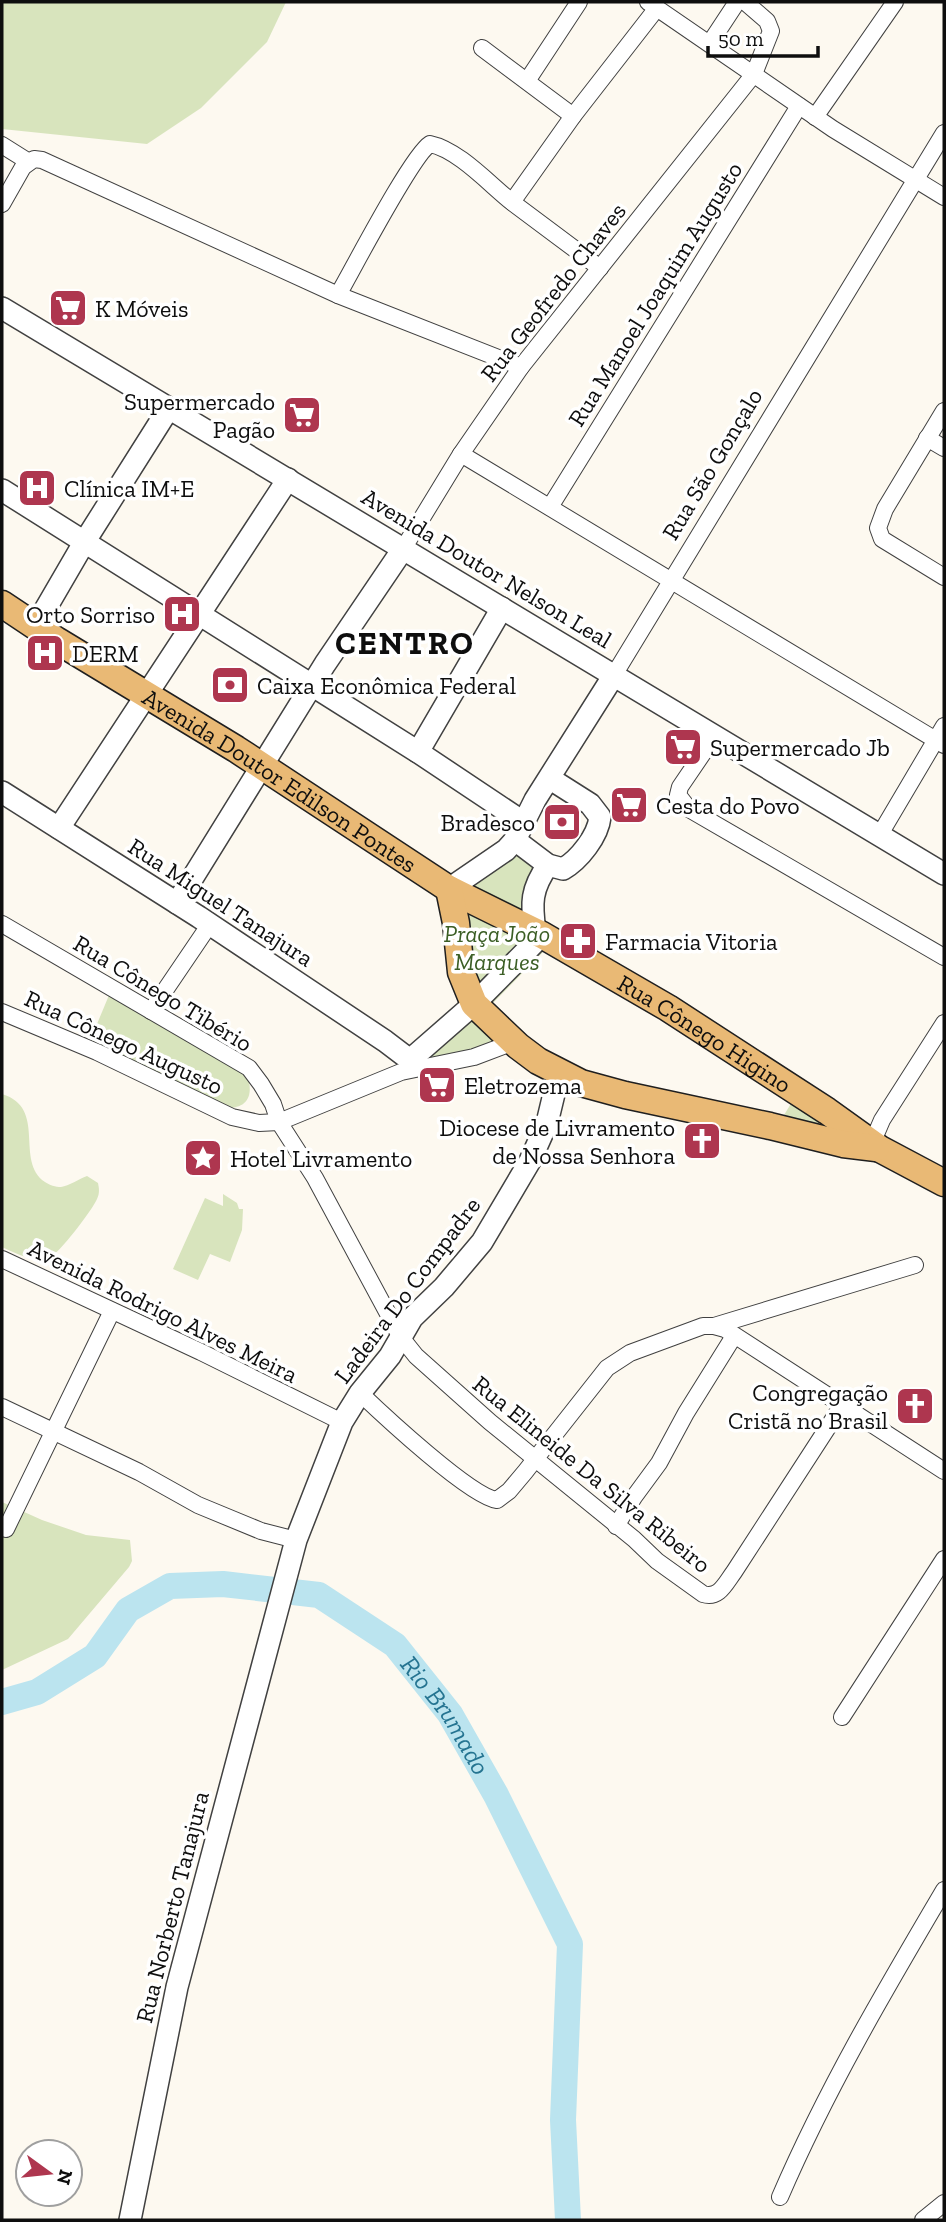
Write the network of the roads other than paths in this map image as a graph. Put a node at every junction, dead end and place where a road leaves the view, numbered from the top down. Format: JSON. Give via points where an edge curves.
{"nodes":[{"id":1,"x":579,"y":2,"type":"edge"},
{"id":2,"x":737,"y":2,"type":"edge"},
{"id":3,"x":744,"y":2,"type":"edge"},
{"id":4,"x":895,"y":2,"type":"edge"},
{"id":5,"x":652,"y":5,"type":"edge"},
{"id":6,"x":710,"y":43,"type":"junction"},
{"id":7,"x":482,"y":48,"type":"dead end"},
{"id":8,"x":754,"y":74,"type":"junction"},
{"id":9,"x":527,"y":81,"type":"junction"},
{"id":10,"x":799,"y":106,"type":"junction"},
{"id":11,"x":573,"y":116,"type":"junction"},
{"id":12,"x":815,"y":117,"type":"junction"},
{"id":13,"x":944,"y":133,"type":"edge"},
{"id":14,"x":2,"y":145,"type":"edge"},
{"id":15,"x":29,"y":162,"type":"junction"},
{"id":16,"x":915,"y":179,"type":"junction"},
{"id":17,"x":944,"y":197,"type":"edge"},
{"id":18,"x":512,"y":202,"type":"junction"},
{"id":19,"x":2,"y":204,"type":"edge"},
{"id":20,"x":600,"y":268,"type":"junction"},
{"id":21,"x":338,"y":295,"type":"junction"},
{"id":22,"x":2,"y":308,"type":"edge"},
{"id":23,"x":521,"y":368,"type":"junction"},
{"id":24,"x":169,"y":408,"type":"junction"},
{"id":25,"x":944,"y":411,"type":"edge"},
{"id":26,"x":927,"y":438,"type":"junction"},
{"id":27,"x":944,"y":448,"type":"edge"},
{"id":28,"x":461,"y":454,"type":"junction"},
{"id":29,"x":288,"y":479,"type":"junction"},
{"id":30,"x":2,"y":490,"type":"edge"},
{"id":31,"x":550,"y":507,"type":"junction"},
{"id":32,"x":85,"y":541,"type":"junction"},
{"id":33,"x":403,"y":549,"type":"junction"},
{"id":34,"x":944,"y":577,"type":"edge"},
{"id":35,"x":672,"y":580,"type":"junction"},
{"id":36,"x":2,"y":604,"type":"edge"},
{"id":37,"x":502,"y":608,"type":"junction"},
{"id":38,"x":198,"y":615,"type":"junction"},
{"id":39,"x":35,"y":627,"type":"junction"},
{"id":40,"x":614,"y":675,"type":"junction"},
{"id":41,"x":312,"y":685,"type":"junction"},
{"id":42,"x":147,"y":694,"type":"junction"},
{"id":43,"x":713,"y":737,"type":"junction"},
{"id":44,"x":941,"y":737,"type":"edge"},
{"id":45,"x":418,"y":752,"type":"junction"},
{"id":46,"x":261,"y":766,"type":"junction"},
{"id":47,"x":549,"y":778,"type":"junction"},
{"id":48,"x":2,"y":792,"type":"edge"},
{"id":49,"x":59,"y":828,"type":"junction"},
{"id":50,"x":519,"y":831,"type":"junction"},
{"id":51,"x":879,"y":836,"type":"junction"},
{"id":52,"x":548,"y":865,"type":"junction"},
{"id":53,"x":944,"y":874,"type":"edge"},
{"id":54,"x":449,"y":889,"type":"junction"},
{"id":55,"x":177,"y":903,"type":"junction"},
{"id":56,"x":2,"y":924,"type":"edge"},
{"id":57,"x":210,"y":924,"type":"junction"},
{"id":58,"x":538,"y":933,"type":"junction"},
{"id":59,"x":944,"y":957,"type":"edge"},
{"id":60,"x":474,"y":1004,"type":"junction"},
{"id":61,"x":151,"y":1011,"type":"junction"},
{"id":62,"x":2,"y":1012,"type":"edge"},
{"id":63,"x":944,"y":1023,"type":"edge"},
{"id":64,"x":514,"y":1042,"type":"junction"},
{"id":65,"x":405,"y":1066,"type":"junction"},
{"id":66,"x":559,"y":1073,"type":"junction"},
{"id":67,"x":787,"y":1084,"type":"junction"},
{"id":68,"x":279,"y":1122,"type":"junction"},
{"id":69,"x":770,"y":1126,"type":"junction"},
{"id":70,"x":874,"y":1146,"type":"junction"},
{"id":71,"x":944,"y":1183,"type":"edge"},
{"id":72,"x":2,"y":1259,"type":"edge"},
{"id":73,"x":915,"y":1265,"type":"dead end"},
{"id":74,"x":112,"y":1311,"type":"junction"},
{"id":75,"x":714,"y":1326,"type":"junction"},
{"id":76,"x":400,"y":1335,"type":"junction"},
{"id":77,"x":734,"y":1336,"type":"junction"},
{"id":78,"x":360,"y":1394,"type":"junction"},
{"id":79,"x":843,"y":1404,"type":"junction"},
{"id":80,"x":2,"y":1407,"type":"edge"},
{"id":81,"x":342,"y":1422,"type":"junction"},
{"id":82,"x":53,"y":1432,"type":"junction"},
{"id":83,"x":536,"y":1458,"type":"junction"},
{"id":84,"x":944,"y":1471,"type":"edge"},
{"id":85,"x":617,"y":1526,"type":"junction"},
{"id":86,"x":6,"y":1529,"type":"dead end"},
{"id":87,"x":296,"y":1540,"type":"junction"},
{"id":88,"x":944,"y":1559,"type":"edge"},
{"id":89,"x":286,"y":1582,"type":"joint"},
{"id":90,"x":842,"y":1717,"type":"dead end"},
{"id":91,"x":944,"y":1890,"type":"edge"},
{"id":92,"x":780,"y":2197,"type":"dead end"},
{"id":93,"x":944,"y":2203,"type":"edge"},
{"id":94,"x":130,"y":2220,"type":"edge"},
{"id":95,"x":923,"y":2220,"type":"edge"}],
"edges":[{"from":1,"to":9,"type":"street"},
{"from":2,"to":6,"type":"street"},
{"from":3,"to":8,"type":"street","name":"Rua Geofredo Chaves","via":[[767,21],[771,31]]},
{"from":4,"to":12,"type":"street"},
{"from":5,"to":6,"type":"street"},
{"from":5,"to":11,"type":"street"},
{"from":6,"to":8,"type":"street"},
{"from":7,"to":9,"type":"street"},
{"from":8,"to":10,"type":"street"},
{"from":8,"to":20,"type":"street","name":"Rua Geofredo Chaves"},
{"from":9,"to":11,"type":"street"},
{"from":10,"to":12,"type":"street"},
{"from":10,"to":31,"type":"street","name":"Rua Manoel Joaquim Augusto"},
{"from":11,"to":18,"type":"street"},
{"from":12,"to":16,"type":"street"},
{"from":13,"to":16,"type":"street","name":"Rua São Gonçalo"},
{"from":14,"to":15,"type":"street"},
{"from":15,"to":19,"type":"street"},
{"from":15,"to":21,"type":"street","via":[[38,159],[65,170]]},
{"from":16,"to":17,"type":"street"},
{"from":16,"to":35,"type":"street","name":"Rua São Gonçalo"},
{"from":18,"to":20,"type":"street"},
{"from":18,"to":21,"type":"street","via":[[444,148],[428,145]]},
{"from":20,"to":23,"type":"street","name":"Rua Geofredo Chaves"},
{"from":21,"to":23,"type":"street"},
{"from":22,"to":24,"type":"street","name":"Avenida Doutor Nelson Leal"},
{"from":23,"to":28,"type":"street","name":"Rua Geofredo Chaves"},
{"from":24,"to":29,"type":"street","name":"Avenida Doutor Nelson Leal"},
{"from":24,"to":32,"type":"street"},
{"from":25,"to":26,"type":"street"},
{"from":26,"to":27,"type":"street"},
{"from":26,"to":34,"type":"street","via":[[885,509],[878,534]]},
{"from":28,"to":31,"type":"street"},
{"from":28,"to":33,"type":"street","name":"Rua Geofredo Chaves"},
{"from":29,"to":33,"type":"street","name":"Avenida Doutor Nelson Leal"},
{"from":29,"to":38,"type":"street"},
{"from":30,"to":32,"type":"street"},
{"from":31,"to":35,"type":"street"},
{"from":32,"to":38,"type":"street"},
{"from":32,"to":39,"type":"street"},
{"from":33,"to":37,"type":"street","name":"Avenida Doutor Nelson Leal"},
{"from":33,"to":41,"type":"street"},
{"from":35,"to":40,"type":"street","name":"Rua São Gonçalo"},
{"from":35,"to":44,"type":"street"},
{"from":36,"to":39,"type":"main road","name":"Avenida Doutor Edilson Pontes"},
{"from":37,"to":40,"type":"street","name":"Avenida Doutor Nelson Leal"},
{"from":37,"to":45,"type":"street"},
{"from":38,"to":41,"type":"street"},
{"from":38,"to":42,"type":"street"},
{"from":39,"to":42,"type":"main road","name":"Avenida Doutor Edilson Pontes"},
{"from":40,"to":43,"type":"street","name":"Avenida Doutor Nelson Leal"},
{"from":40,"to":47,"type":"street","name":"Rua São Gonçalo"},
{"from":41,"to":45,"type":"street"},
{"from":41,"to":46,"type":"street"},
{"from":42,"to":46,"type":"main road","name":"Avenida Doutor Edilson Pontes"},
{"from":42,"to":49,"type":"street"},
{"from":43,"to":51,"type":"street","name":"Avenida Doutor Nelson Leal"},
{"from":43,"to":59,"type":"street","via":[[680,787],[681,802],[704,820]]},
{"from":44,"to":51,"type":"street"},
{"from":45,"to":50,"type":"street"},
{"from":46,"to":54,"type":"main road","name":"Avenida Doutor Edilson Pontes"},
{"from":46,"to":55,"type":"street"},
{"from":47,"to":50,"type":"street","name":"Rua São Gonçalo"},
{"from":47,"to":52,"type":"street","via":[[590,804],[600,821],[570,865],[563,869]]},
{"from":48,"to":49,"type":"street","name":"Rua Miguel Tanajura"},
{"from":49,"to":55,"type":"street","name":"Rua Miguel Tanajura"},
{"from":50,"to":52,"type":"street"},
{"from":50,"to":54,"type":"street","via":[[506,850]]},
{"from":51,"to":53,"type":"street","name":"Avenida Doutor Nelson Leal"},
{"from":52,"to":58,"type":"street","via":[[533,897]]},
{"from":54,"to":58,"type":"main road"},
{"from":54,"to":60,"type":"main road","via":[[461,972]]},
{"from":55,"to":57,"type":"street","name":"Rua Miguel Tanajura"},
{"from":56,"to":61,"type":"street","name":"Rua Cônego Tibério"},
{"from":57,"to":61,"type":"street"},
{"from":57,"to":65,"type":"street","name":"Rua Miguel Tanajura"},
{"from":58,"to":60,"type":"street"},
{"from":58,"to":67,"type":"main road","name":"Rua Cônego Higino","via":[[668,1007]]},
{"from":60,"to":64,"type":"main road"},
{"from":60,"to":65,"type":"street"},
{"from":61,"to":68,"type":"street","name":"Rua Cônego Tibério","via":[[248,1068]]},
{"from":62,"to":68,"type":"street","name":"Rua Cônego Augusto","via":[[227,1114],[259,1123]]},
{"from":63,"to":70,"type":"street","via":[[882,1120]]},
{"from":64,"to":65,"type":"street","via":[[474,1057]]},
{"from":64,"to":66,"type":"main road"},
{"from":65,"to":68,"type":"street"},
{"from":66,"to":69,"type":"main road","via":[[625,1095]]},
{"from":66,"to":76,"type":"street","name":"Ladeira Do Compadre","via":[[547,1123],[530,1161],[482,1242]]},
{"from":67,"to":69,"type":"main road"},
{"from":67,"to":70,"type":"main road","name":"Rua Cônego Higino"},
{"from":68,"to":76,"type":"street","name":"Rua Cônego Tibério","via":[[316,1178]]},
{"from":69,"to":70,"type":"main road","via":[[843,1144]]},
{"from":70,"to":71,"type":"main road"},
{"from":72,"to":74,"type":"street","name":"Avenida Rodrigo Alves Meira"},
{"from":73,"to":75,"type":"street"},
{"from":74,"to":81,"type":"street","name":"Avenida Rodrigo Alves Meira"},
{"from":74,"to":82,"type":"street"},
{"from":75,"to":77,"type":"street"},
{"from":75,"to":83,"type":"street","via":[[630,1353],[607,1368]]},
{"from":76,"to":78,"type":"street","name":"Ladeira Do Compadre","via":[[390,1356]]},
{"from":76,"to":83,"type":"street","name":"Rua Elineide Da Silva Ribeiro","via":[[416,1356]]},
{"from":77,"to":79,"type":"street"},
{"from":77,"to":85,"type":"street"},
{"from":78,"to":81,"type":"street","name":"Ladeira Do Compadre"},
{"from":78,"to":83,"type":"street","via":[[425,1452],[491,1499],[502,1497]]},
{"from":79,"to":84,"type":"street"},
{"from":79,"to":85,"type":"street","name":"Rua Elineide Da Silva Ribeiro","via":[[718,1593],[702,1594],[688,1585]]},
{"from":80,"to":82,"type":"street"},
{"from":81,"to":87,"type":"street","name":"Ladeira Do Compadre"},
{"from":82,"to":86,"type":"street"},
{"from":82,"to":87,"type":"street","via":[[198,1505]]},
{"from":83,"to":85,"type":"street","name":"Rua Elineide Da Silva Ribeiro"},
{"from":87,"to":89,"type":"street","name":"Ladeira Do Compadre"},
{"from":88,"to":90,"type":"street"},
{"from":89,"to":94,"type":"street","name":"Rua Norberto Tanajura","via":[[177,1987]]},
{"from":91,"to":92,"type":"street","via":[[843,2067]]},
{"from":93,"to":95,"type":"street"}]}
